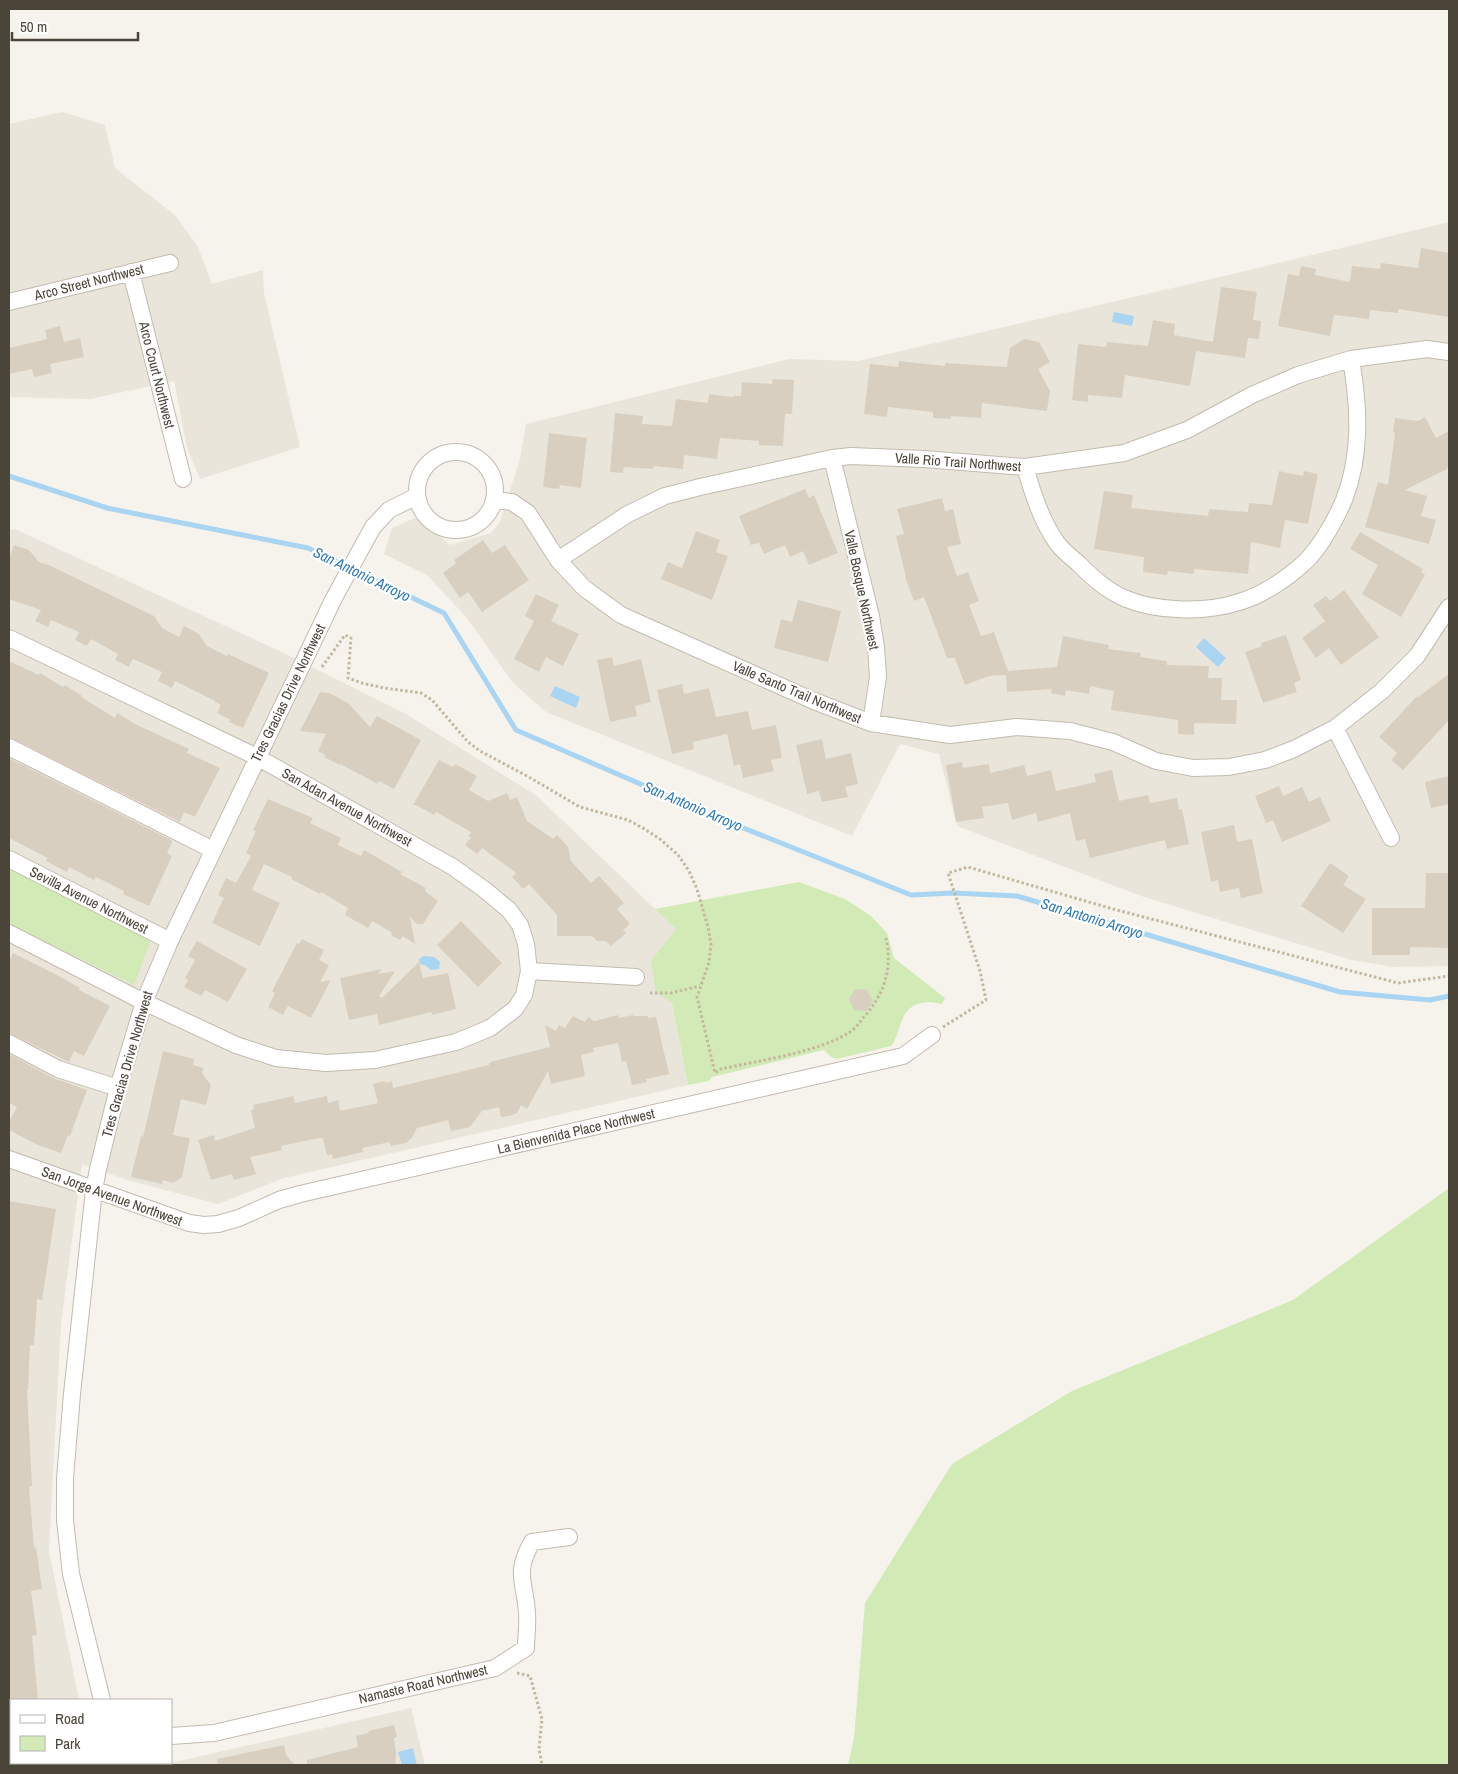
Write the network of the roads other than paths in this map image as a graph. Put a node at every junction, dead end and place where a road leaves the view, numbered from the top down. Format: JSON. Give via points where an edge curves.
{"nodes":[{"id":1,"x":170,"y":263,"type":"dead end"},
{"id":2,"x":131,"y":272,"type":"junction"},
{"id":3,"x":9,"y":302,"type":"edge"},
{"id":4,"x":1449,"y":352,"type":"edge"},
{"id":5,"x":1351,"y":359,"type":"junction"},
{"id":6,"x":832,"y":458,"type":"junction"},
{"id":7,"x":1025,"y":467,"type":"junction"},
{"id":8,"x":183,"y":479,"type":"dead end"},
{"id":9,"x":417,"y":496,"type":"junction"},
{"id":10,"x":495,"y":500,"type":"junction"},
{"id":11,"x":558,"y":560,"type":"junction"},
{"id":12,"x":1449,"y":607,"type":"edge"},
{"id":13,"x":9,"y":638,"type":"edge"},
{"id":14,"x":871,"y":723,"type":"junction"},
{"id":15,"x":1335,"y":728,"type":"junction"},
{"id":16,"x":9,"y":747,"type":"edge"},
{"id":17,"x":257,"y":757,"type":"junction"},
{"id":18,"x":1391,"y":838,"type":"dead end"},
{"id":19,"x":213,"y":850,"type":"junction"},
{"id":20,"x":9,"y":859,"type":"edge"},
{"id":21,"x":9,"y":933,"type":"edge"},
{"id":22,"x":170,"y":941,"type":"junction"},
{"id":23,"x":529,"y":971,"type":"junction"},
{"id":24,"x":636,"y":977,"type":"dead end"},
{"id":25,"x":144,"y":1002,"type":"junction"},
{"id":26,"x":932,"y":1034,"type":"road end"},
{"id":27,"x":9,"y":1042,"type":"edge"},
{"id":28,"x":118,"y":1088,"type":"junction"},
{"id":29,"x":9,"y":1159,"type":"edge"},
{"id":30,"x":94,"y":1190,"type":"junction"},
{"id":31,"x":218,"y":1224,"type":"joint"},
{"id":32,"x":569,"y":1537,"type":"dead end"},
{"id":33,"x":102,"y":1699,"type":"edge"},
{"id":34,"x":172,"y":1736,"type":"edge"}],
"edges":[{"from":1,"to":2,"type":"street","name":"Arco Street Northwest"},
{"from":2,"to":3,"type":"street","name":"Arco Street Northwest"},
{"from":2,"to":8,"type":"street","name":"Arco Court Northwest"},
{"from":4,"to":5,"type":"street","name":"Valle Rio Trail Northwest","via":[[1427,349]]},
{"from":5,"to":7,"type":"street","name":"Valle Rio Trail Northwest","via":[[1298,374],[1187,430],[1124,453]]},
{"from":5,"to":7,"type":"street","via":[[1358,428],[1354,462],[1344,500],[1328,532],[1307,560],[1275,585],[1239,602],[1197,610],[1157,608],[1124,598],[1099,584],[1058,544],[1036,504]]},
{"from":6,"to":7,"type":"street","name":"Valle Rio Trail Northwest","via":[[924,459]]},
{"from":6,"to":11,"type":"street","name":"Valle Rio Trail Northwest","via":[[665,496],[628,514]]},
{"from":6,"to":14,"type":"street","name":"Valle Bosque Northwest","via":[[876,647],[878,677]]},
{"from":9,"to":10,"type":"street","via":[[429,520],[452,530],[466,530],[480,523],[490,513]]},
{"from":9,"to":10,"type":"street","via":[[420,476],[432,460],[462,452],[475,456],[491,473],[496,486]]},
{"from":9,"to":17,"type":"street","name":"Tres Gracias Drive Northwest","via":[[389,510],[374,527],[334,598]]},
{"from":10,"to":11,"type":"street","name":"Valle Santo Trail Northwest","via":[[512,502],[528,513]]},
{"from":11,"to":14,"type":"street","name":"Valle Santo Trail Northwest","via":[[584,588],[621,615]]},
{"from":12,"to":15,"type":"street","name":"Valle Santo Trail Northwest","via":[[1417,656],[1382,691]]},
{"from":13,"to":17,"type":"street","name":"San Adan Avenue Northwest"},
{"from":14,"to":15,"type":"street","name":"Valle Santo Trail Northwest","via":[[950,735],[1017,727],[1070,731],[1113,742],[1156,761],[1193,768],[1229,767],[1265,760]]},
{"from":15,"to":18,"type":"street"},
{"from":16,"to":19,"type":"street"},
{"from":17,"to":19,"type":"street","name":"Tres Gracias Drive Northwest"},
{"from":17,"to":23,"type":"street","name":"San Adan Avenue Northwest","via":[[453,867],[486,890],[510,910],[520,925]]},
{"from":19,"to":22,"type":"street","name":"Tres Gracias Drive Northwest"},
{"from":20,"to":22,"type":"street","name":"Sevilla Avenue Northwest"},
{"from":21,"to":25,"type":"street"},
{"from":22,"to":25,"type":"street","name":"Tres Gracias Drive Northwest"},
{"from":23,"to":24,"type":"street"},
{"from":23,"to":25,"type":"street","via":[[520,1002],[490,1028],[456,1042],[375,1060],[326,1063],[276,1058],[236,1045]]},
{"from":25,"to":28,"type":"street","name":"Tres Gracias Drive Northwest"},
{"from":26,"to":31,"type":"street","name":"La Bienvenida Place Northwest","via":[[903,1056],[300,1194]]},
{"from":27,"to":28,"type":"street","via":[[58,1069]]},
{"from":28,"to":30,"type":"street","name":"Tres Gracias Drive Northwest"},
{"from":29,"to":30,"type":"street","name":"San Jorge Avenue Northwest"},
{"from":30,"to":31,"type":"street","name":"San Jorge Avenue Northwest","via":[[189,1223]]},
{"from":30,"to":33,"type":"street","name":"Tres Gracias Drive Northwest","via":[[65,1478],[71,1574]]},
{"from":32,"to":34,"type":"street","name":"Namaste Road Northwest","via":[[532,1542],[524,1556],[521,1576],[527,1613],[526,1648],[495,1668],[214,1733]]}]}
